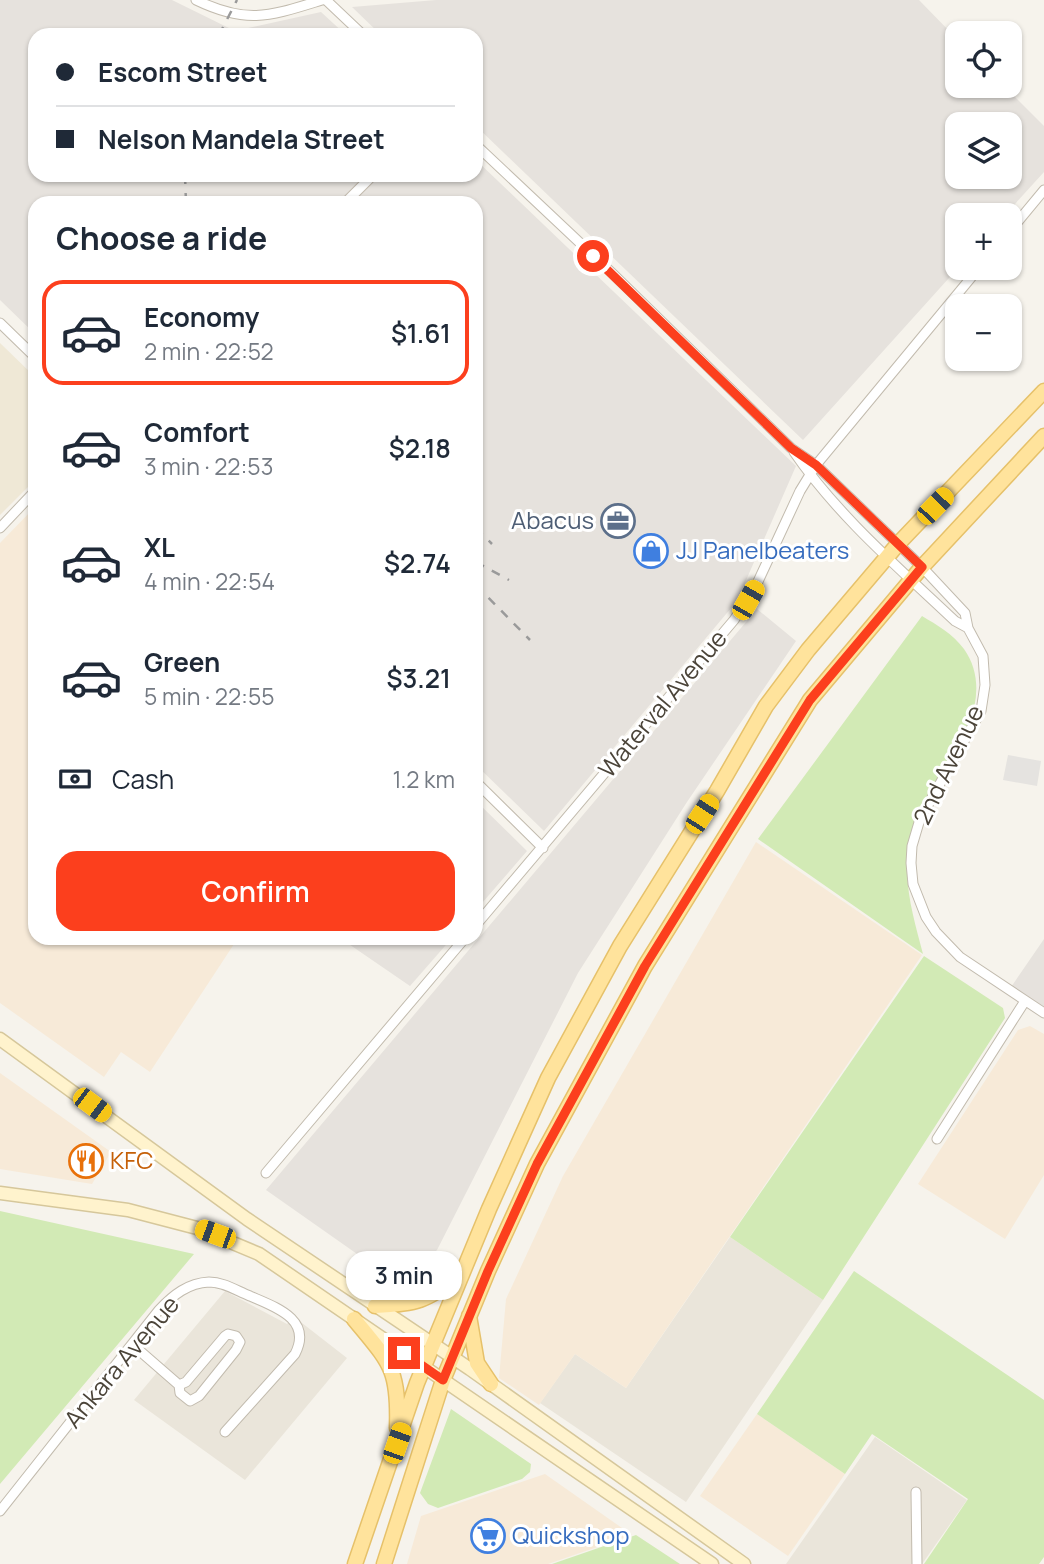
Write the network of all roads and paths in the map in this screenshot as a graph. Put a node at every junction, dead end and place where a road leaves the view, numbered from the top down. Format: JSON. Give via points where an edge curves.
{"nodes":[{"id":1,"x":196,"y":0,"type":"edge"},
{"id":2,"x":324,"y":0,"type":"edge"},
{"id":3,"x":355,"y":28,"type":"edge"},
{"id":4,"x":483,"y":152,"type":"edge"},
{"id":5,"x":366,"y":182,"type":"edge"},
{"id":6,"x":1044,"y":190,"type":"edge"},
{"id":7,"x":352,"y":196,"type":"edge"},
{"id":8,"x":1022,"y":217,"type":"edge"},
{"id":9,"x":969,"y":280,"type":"edge"},
{"id":10,"x":0,"y":323,"type":"edge"},
{"id":11,"x":28,"y":350,"type":"edge"},
{"id":12,"x":1044,"y":391,"type":"edge"},
{"id":13,"x":1044,"y":436,"type":"edge"},
{"id":14,"x":791,"y":448,"type":"junction"},
{"id":15,"x":816,"y":465,"type":"junction"},
{"id":16,"x":809,"y":474,"type":"junction"},
{"id":17,"x":28,"y":498,"type":"edge"},
{"id":18,"x":0,"y":528,"type":"edge"},
{"id":19,"x":898,"y":544,"type":"junction"},
{"id":20,"x":887,"y":558,"type":"junction"},
{"id":21,"x":922,"y":567,"type":"junction"},
{"id":22,"x":912,"y":580,"type":"junction"},
{"id":23,"x":968,"y":628,"type":"junction"},
{"id":24,"x":483,"y":789,"type":"edge"},
{"id":25,"x":543,"y":848,"type":"junction"},
{"id":26,"x":483,"y":917,"type":"edge"},
{"id":27,"x":459,"y":945,"type":"edge"},
{"id":28,"x":1025,"y":1000,"type":"junction"},
{"id":29,"x":1044,"y":1013,"type":"edge"},
{"id":30,"x":0,"y":1039,"type":"edge"},
{"id":31,"x":937,"y":1139,"type":"dead end"},
{"id":32,"x":266,"y":1173,"type":"dead end"},
{"id":33,"x":0,"y":1193,"type":"edge"},
{"id":34,"x":461,"y":1276,"type":"junction"},
{"id":35,"x":375,"y":1306,"type":"junction"},
{"id":36,"x":469,"y":1314,"type":"junction"},
{"id":37,"x":354,"y":1318,"type":"junction"},
{"id":38,"x":133,"y":1345,"type":"junction"},
{"id":39,"x":433,"y":1345,"type":"junction"},
{"id":40,"x":451,"y":1356,"type":"junction"},
{"id":41,"x":424,"y":1366,"type":"junction"},
{"id":42,"x":443,"y":1380,"type":"junction"},
{"id":43,"x":491,"y":1384,"type":"junction"},
{"id":44,"x":179,"y":1385,"type":"junction"},
{"id":45,"x":225,"y":1432,"type":"dead end"},
{"id":46,"x":397,"y":1443,"type":"junction"},
{"id":47,"x":916,"y":1492,"type":"dead end"},
{"id":48,"x":0,"y":1511,"type":"edge"},
{"id":49,"x":355,"y":1564,"type":"edge"},
{"id":50,"x":384,"y":1564,"type":"edge"},
{"id":51,"x":712,"y":1564,"type":"edge"},
{"id":52,"x":744,"y":1564,"type":"edge"},
{"id":53,"x":917,"y":1564,"type":"edge"}],
"edges":[{"from":1,"to":2,"type":"street","via":[[245,17]]},
{"from":2,"to":3,"type":"street"},
{"from":4,"to":14,"type":"street"},
{"from":5,"to":7,"type":"street"},
{"from":6,"to":8,"type":"street"},
{"from":9,"to":15,"type":"street","name":"Waterval Avenue"},
{"from":10,"to":11,"type":"street"},
{"from":12,"to":19,"type":"main road"},
{"from":13,"to":21,"type":"main road"},
{"from":14,"to":15,"type":"street","name":"2nd Avenue"},
{"from":14,"to":16,"type":"street","name":"2nd Avenue"},
{"from":15,"to":16,"type":"street","name":"Waterval Avenue"},
{"from":15,"to":19,"type":"street","name":"2nd Avenue"},
{"from":16,"to":20,"type":"street","name":"2nd Avenue"},
{"from":16,"to":25,"type":"street","name":"Waterval Avenue","via":[[767,565],[734,620]]},
{"from":17,"to":18,"type":"street"},
{"from":19,"to":20,"type":"main road"},
{"from":19,"to":21,"type":"street","name":"2nd Avenue"},
{"from":20,"to":22,"type":"street","name":"2nd Avenue"},
{"from":20,"to":34,"type":"main road","via":[[766,706],[620,946],[548,1078]]},
{"from":21,"to":22,"type":"main road"},
{"from":21,"to":23,"type":"street","name":"2nd Avenue","via":[[965,613]]},
{"from":22,"to":23,"type":"street","name":"2nd Avenue"},
{"from":22,"to":36,"type":"main road","via":[[810,700],[645,966],[537,1164]]},
{"from":23,"to":28,"type":"street","name":"2nd Avenue","via":[[983,656],[981,711],[920,819],[911,855],[913,884],[931,924],[960,957]]},
{"from":24,"to":25,"type":"street"},
{"from":25,"to":26,"type":"street","name":"Waterval Avenue"},
{"from":27,"to":32,"type":"street"},
{"from":28,"to":29,"type":"street","name":"2nd Avenue"},
{"from":28,"to":31,"type":"street"},
{"from":30,"to":35,"type":"main road","via":[[229,1207]]},
{"from":33,"to":37,"type":"main road","via":[[128,1210],[197,1228],[259,1254]]},
{"from":34,"to":35,"type":"main road","via":[[419,1302]]},
{"from":34,"to":39,"type":"main road"},
{"from":35,"to":39,"type":"main road"},
{"from":36,"to":40,"type":"main road"},
{"from":36,"to":43,"type":"main road","via":[[477,1363]]},
{"from":37,"to":41,"type":"main road"},
{"from":37,"to":46,"type":"main road","via":[[394,1375]]},
{"from":38,"to":44,"type":"street"},
{"from":38,"to":45,"type":"street","name":"Ankara Avenue","via":[[167,1302],[197,1284],[220,1283],[275,1308],[297,1325],[299,1346]]},
{"from":38,"to":48,"type":"street","name":"Ankara Avenue"},
{"from":39,"to":40,"type":"main road"},
{"from":39,"to":41,"type":"main road"},
{"from":40,"to":42,"type":"main road"},
{"from":40,"to":43,"type":"main road"},
{"from":41,"to":42,"type":"main road"},
{"from":41,"to":46,"type":"main road"},
{"from":42,"to":50,"type":"main road"},
{"from":42,"to":51,"type":"main road"},
{"from":43,"to":52,"type":"main road"},
{"from":44,"to":44,"type":"street","via":[[225,1336],[236,1336],[240,1342],[236,1350],[195,1399],[182,1396]]},
{"from":46,"to":49,"type":"main road"},
{"from":47,"to":53,"type":"street"}]}
